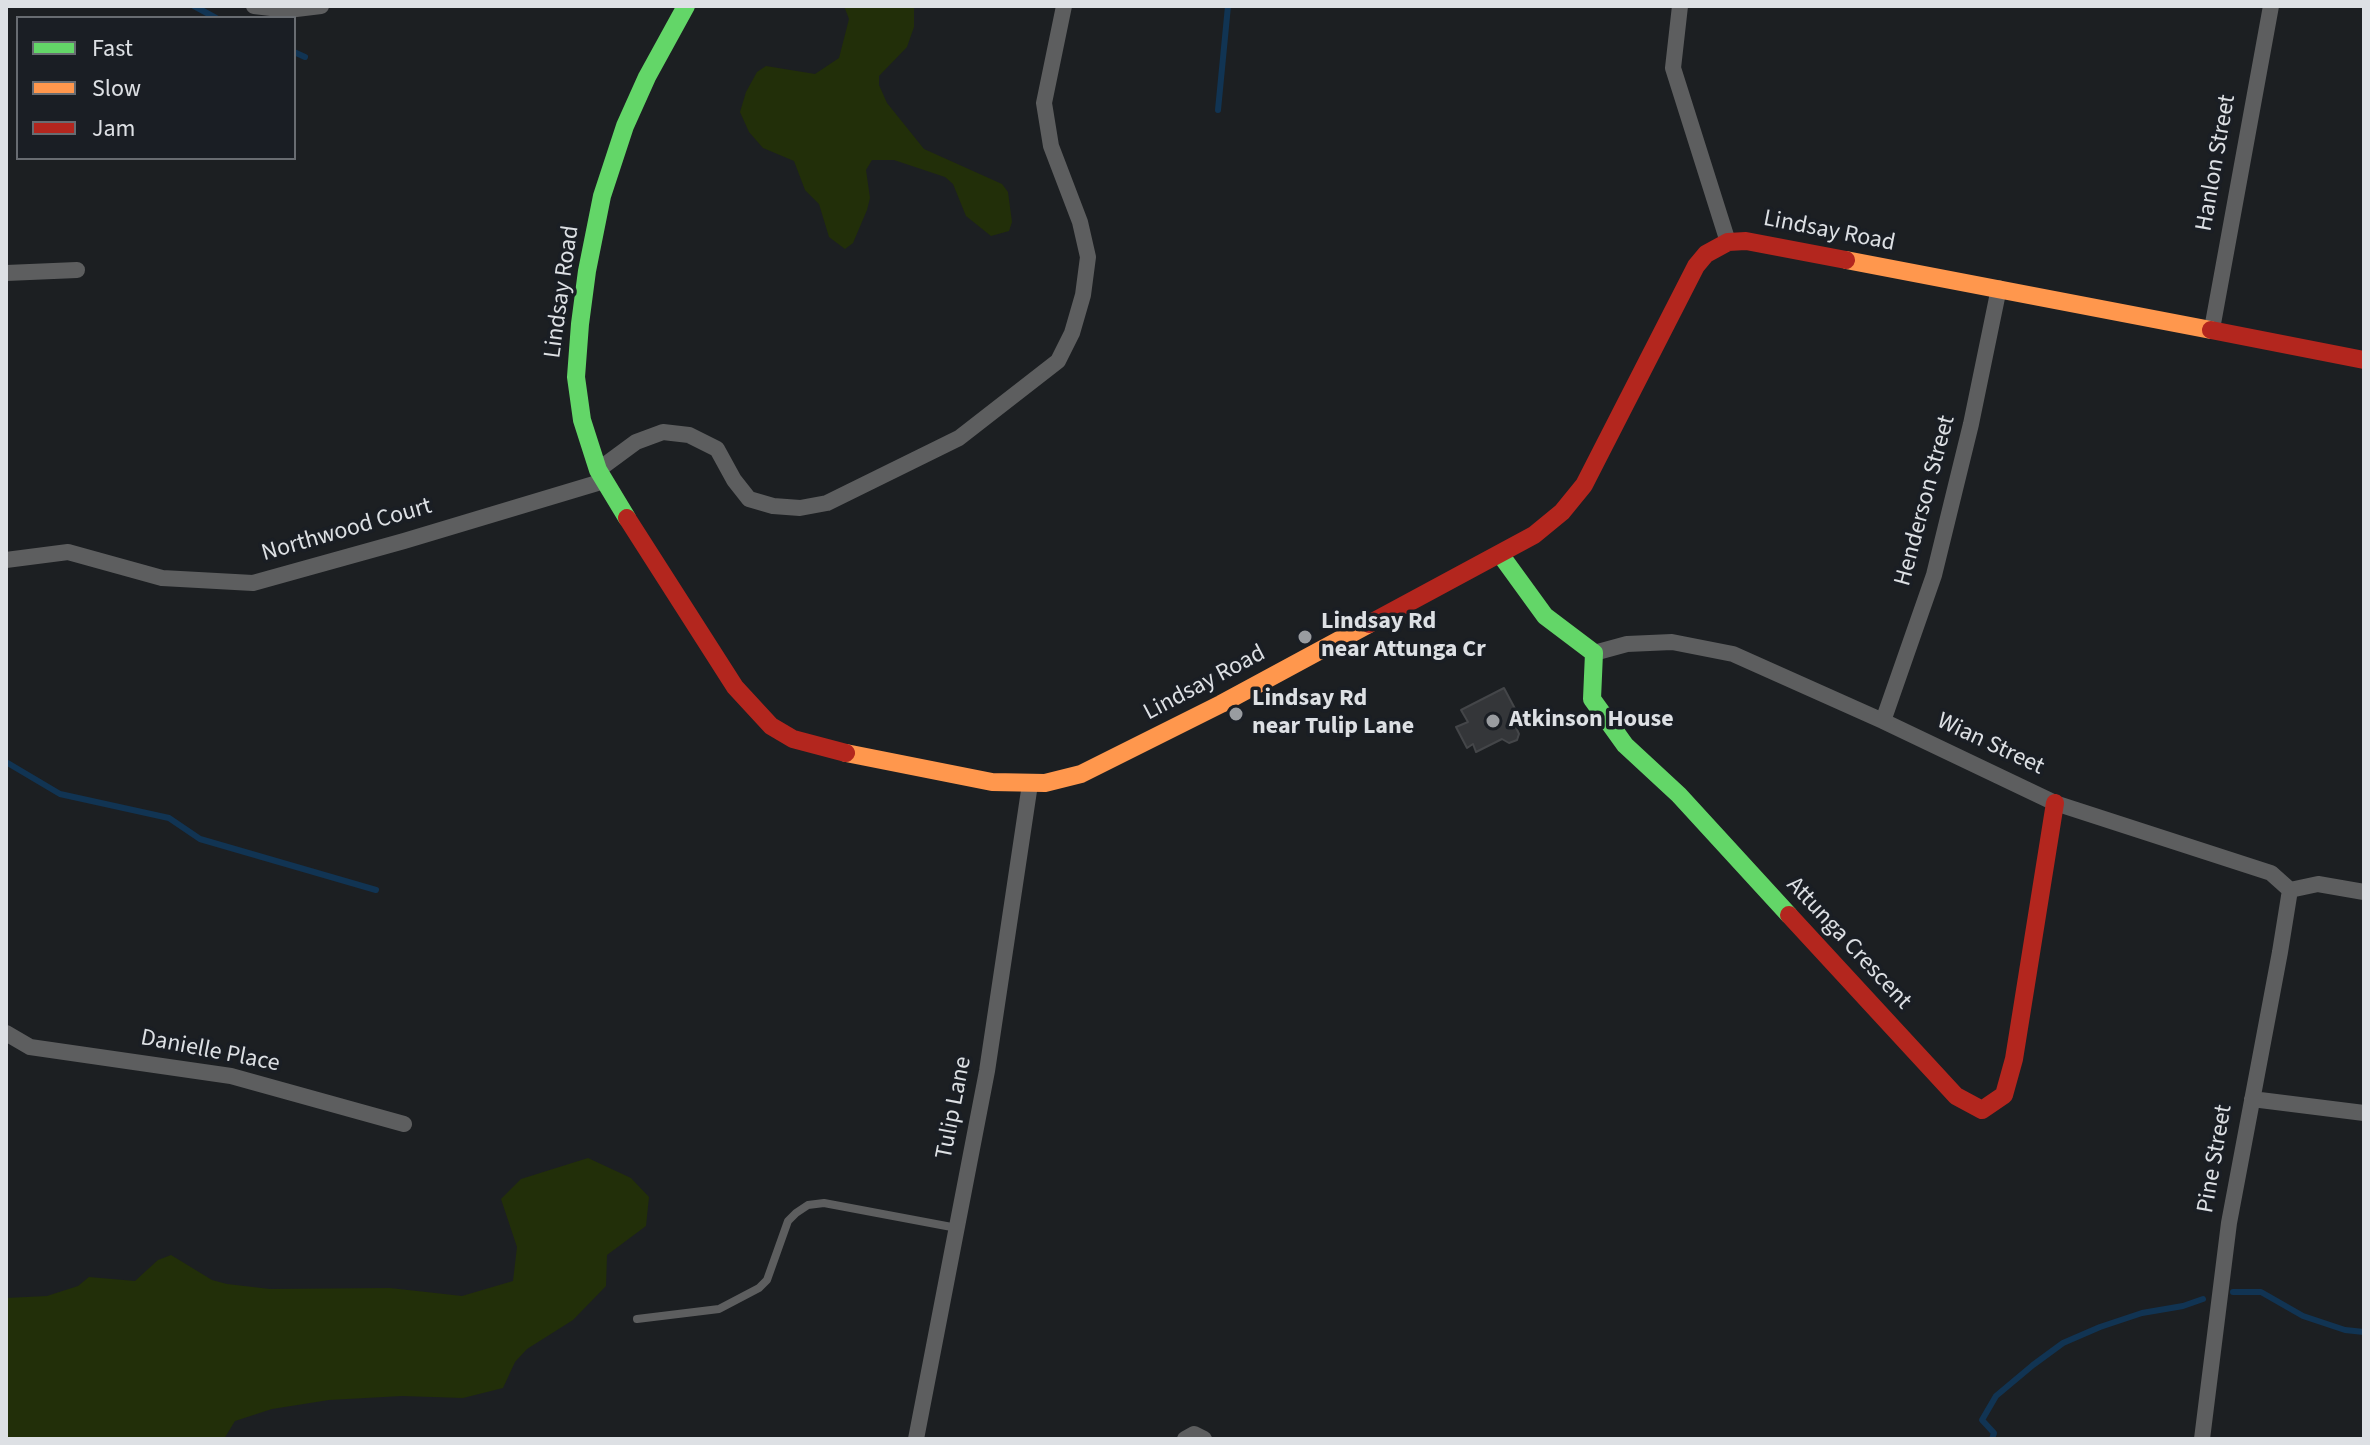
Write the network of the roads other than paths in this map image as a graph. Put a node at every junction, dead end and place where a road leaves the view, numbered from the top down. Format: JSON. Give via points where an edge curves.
{"nodes":[{"id":1,"x":254,"y":6,"type":"edge"},
{"id":2,"x":321,"y":6,"type":"edge"},
{"id":3,"x":686,"y":6,"type":"edge"},
{"id":4,"x":1064,"y":6,"type":"edge"},
{"id":5,"x":1680,"y":6,"type":"edge"},
{"id":6,"x":2271,"y":6,"type":"edge"},
{"id":7,"x":1728,"y":242,"type":"junction"},
{"id":8,"x":77,"y":270,"type":"dead end"},
{"id":9,"x":6,"y":273,"type":"edge"},
{"id":10,"x":1999,"y":288,"type":"junction"},
{"id":11,"x":2212,"y":329,"type":"junction"},
{"id":12,"x":2364,"y":360,"type":"edge"},
{"id":13,"x":601,"y":476,"type":"junction"},
{"id":14,"x":1500,"y":554,"type":"junction"},
{"id":15,"x":6,"y":560,"type":"edge"},
{"id":16,"x":1594,"y":653,"type":"junction"},
{"id":17,"x":1883,"y":721,"type":"junction"},
{"id":18,"x":1030,"y":784,"type":"junction"},
{"id":19,"x":2055,"y":803,"type":"junction"},
{"id":20,"x":2290,"y":890,"type":"junction"},
{"id":21,"x":2364,"y":892,"type":"edge"},
{"id":22,"x":6,"y":1033,"type":"edge"},
{"id":23,"x":2252,"y":1099,"type":"junction"},
{"id":24,"x":2364,"y":1113,"type":"edge"},
{"id":25,"x":404,"y":1124,"type":"dead end"},
{"id":26,"x":957,"y":1228,"type":"junction"},
{"id":27,"x":637,"y":1319,"type":"dead end"},
{"id":28,"x":916,"y":1439,"type":"edge"},
{"id":29,"x":1185,"y":1439,"type":"edge"},
{"id":30,"x":1204,"y":1439,"type":"edge"},
{"id":31,"x":2202,"y":1439,"type":"edge"}],
"edges":[{"from":1,"to":2,"type":"street"},
{"from":3,"to":13,"type":"street","name":"Lindsay Road","via":[[625,126],[602,196],[587,271],[576,377],[582,420]]},
{"from":4,"to":13,"type":"street","name":"Northwood Court","via":[[1044,103],[1051,146],[1088,257],[1083,295],[1058,361],[959,438],[827,503],[800,508],[749,499],[717,449],[689,435],[663,432],[636,442]]},
{"from":5,"to":7,"type":"street","via":[[1673,68]]},
{"from":6,"to":11,"type":"street","name":"Hanlon Street"},
{"from":7,"to":10,"type":"street","name":"Lindsay Road"},
{"from":7,"to":14,"type":"street","name":"Lindsay Road","via":[[1696,266],[1578,494],[1551,522]]},
{"from":8,"to":9,"type":"street"},
{"from":10,"to":11,"type":"street","name":"Lindsay Road"},
{"from":10,"to":17,"type":"street","name":"Henderson Street","via":[[1934,575]]},
{"from":11,"to":12,"type":"street","name":"Lindsay Road"},
{"from":13,"to":15,"type":"street","name":"Northwood Court","via":[[404,541],[253,583],[162,578],[68,552]]},
{"from":13,"to":18,"type":"street","name":"Lindsay Road","via":[[735,687],[771,726],[825,749],[992,782]]},
{"from":14,"to":16,"type":"street","via":[[1545,616]]},
{"from":14,"to":18,"type":"street","name":"Lindsay Road","via":[[1101,766],[1064,780]]},
{"from":16,"to":17,"type":"street","name":"Wian Street","via":[[1627,644],[1672,642],[1733,654]]},
{"from":16,"to":19,"type":"street","name":"Attunga Crescent","via":[[1592,699],[1625,745],[1679,795],[1956,1096],[1982,1110],[2004,1095],[2014,1059]]},
{"from":17,"to":19,"type":"street","name":"Wian Street"},
{"from":18,"to":26,"type":"street","name":"Tulip Lane","via":[[987,1071]]},
{"from":19,"to":20,"type":"street","name":"Wian Street","via":[[2271,873]]},
{"from":20,"to":21,"type":"street","via":[[2318,884]]},
{"from":20,"to":23,"type":"street","name":"Pine Street"},
{"from":22,"to":25,"type":"street","name":"Danielle Place","via":[[30,1047],[231,1076]]},
{"from":23,"to":24,"type":"street"},
{"from":23,"to":31,"type":"street","name":"Pine Street","via":[[2229,1223]]},
{"from":26,"to":27,"type":"lane","via":[[824,1203],[808,1205],[788,1221],[767,1280],[759,1288],[719,1309]]},
{"from":26,"to":28,"type":"street","name":"Tulip Lane"},
{"from":29,"to":30,"type":"street","via":[[1194,1434]]}]}
